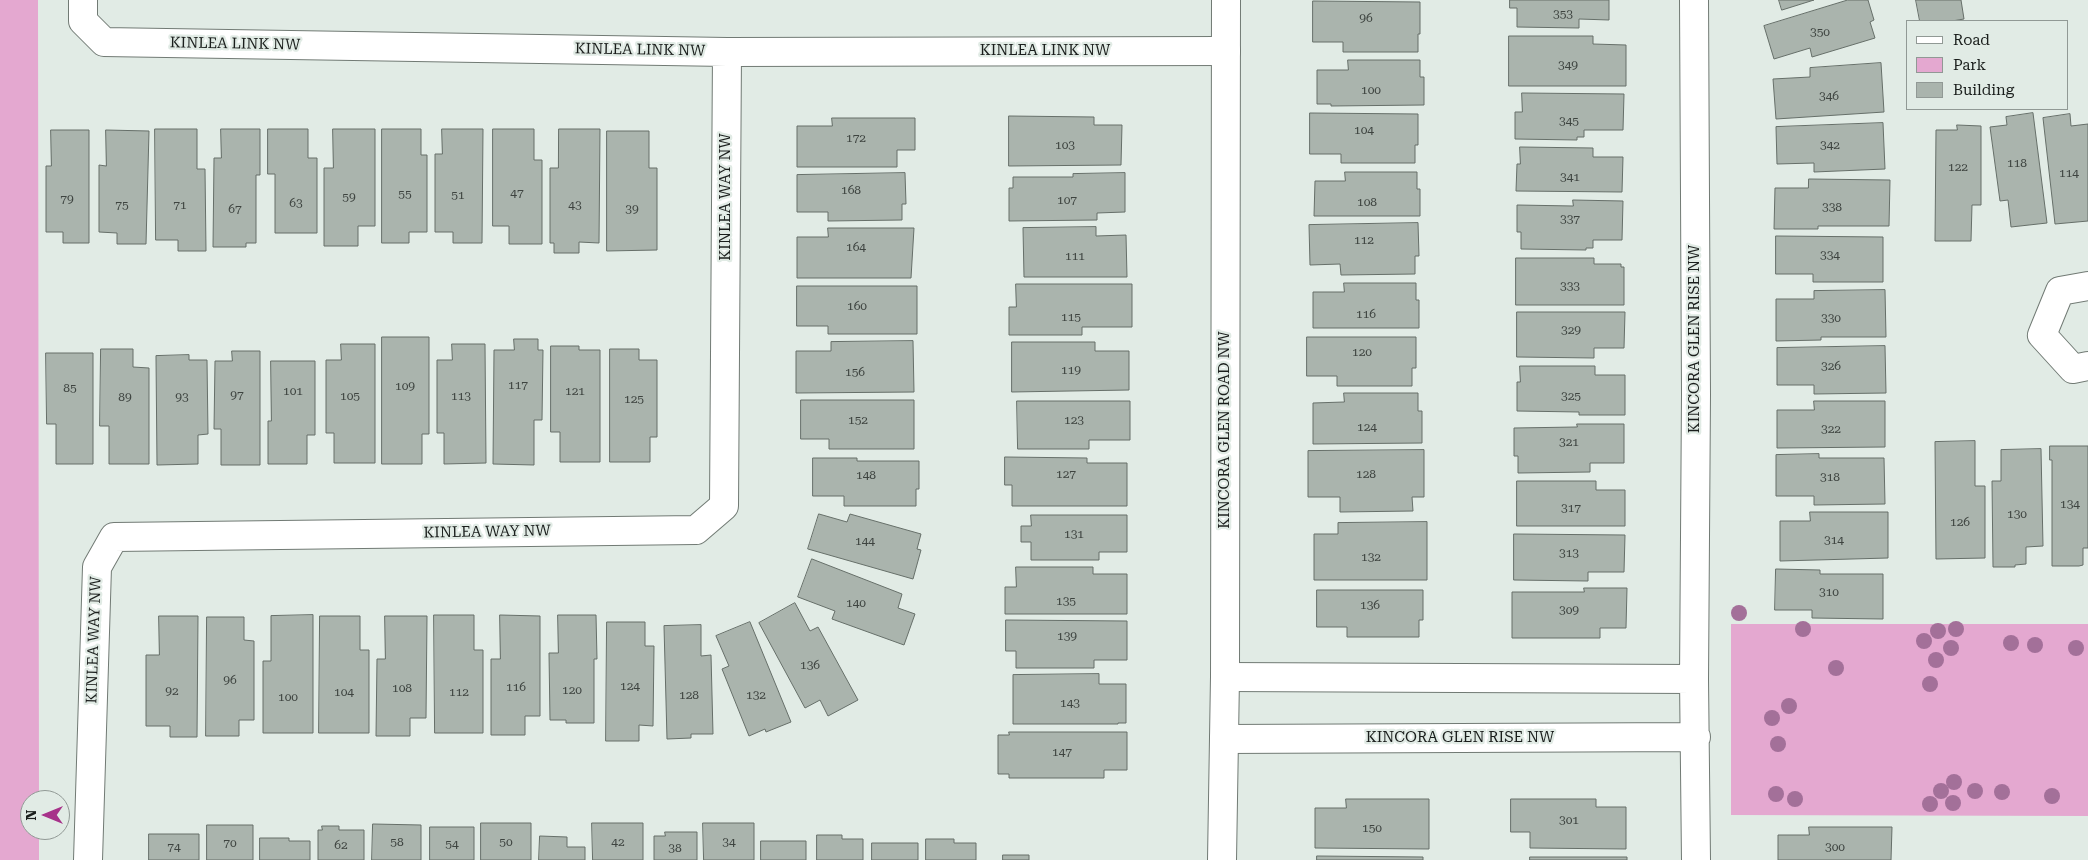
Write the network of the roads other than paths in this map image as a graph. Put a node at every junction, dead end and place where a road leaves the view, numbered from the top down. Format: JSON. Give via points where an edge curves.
{"nodes":[{"id":1,"x":83,"y":0,"type":"edge"},
{"id":2,"x":1226,"y":0,"type":"edge"},
{"id":3,"x":1694,"y":0,"type":"edge"},
{"id":4,"x":1226,"y":51,"type":"junction"},
{"id":5,"x":727,"y":52,"type":"junction"},
{"id":6,"x":2088,"y":286,"type":"edge"},
{"id":7,"x":2088,"y":366,"type":"edge"},
{"id":8,"x":1225,"y":677,"type":"junction"},
{"id":9,"x":1694,"y":679,"type":"junction"},
{"id":10,"x":1696,"y":737,"type":"junction"},
{"id":11,"x":1224,"y":739,"type":"junction"},
{"id":12,"x":88,"y":860,"type":"edge"},
{"id":13,"x":1222,"y":860,"type":"edge"},
{"id":14,"x":1696,"y":860,"type":"edge"}],
"edges":[{"from":1,"to":5,"type":"street","name":"KINLEA LINK NW","via":[[83,21],[104,42]]},
{"from":2,"to":4,"type":"street","name":"KINCORA GLEN ROAD NW"},
{"from":3,"to":9,"type":"street","name":"KINCORA GLEN RISE NW"},
{"from":4,"to":5,"type":"street","name":"KINLEA LINK NW"},
{"from":4,"to":8,"type":"street","name":"KINCORA GLEN ROAD NW"},
{"from":5,"to":12,"type":"street","name":"KINLEA WAY NW","via":[[724,506],[696,530],[114,537],[97,568]]},
{"from":6,"to":7,"type":"street","via":[[2060,291],[2042,335],[2073,369]]},
{"from":8,"to":9,"type":"street"},
{"from":8,"to":11,"type":"street","name":"KINCORA GLEN ROAD NW"},
{"from":9,"to":10,"type":"street","name":"KINCORA GLEN RISE NW"},
{"from":10,"to":11,"type":"street","name":"KINCORA GLEN RISE NW"},
{"from":10,"to":14,"type":"street","name":"KINCORA GLEN RISE NW"},
{"from":11,"to":13,"type":"street","name":"KINCORA GLEN ROAD NW"}]}
